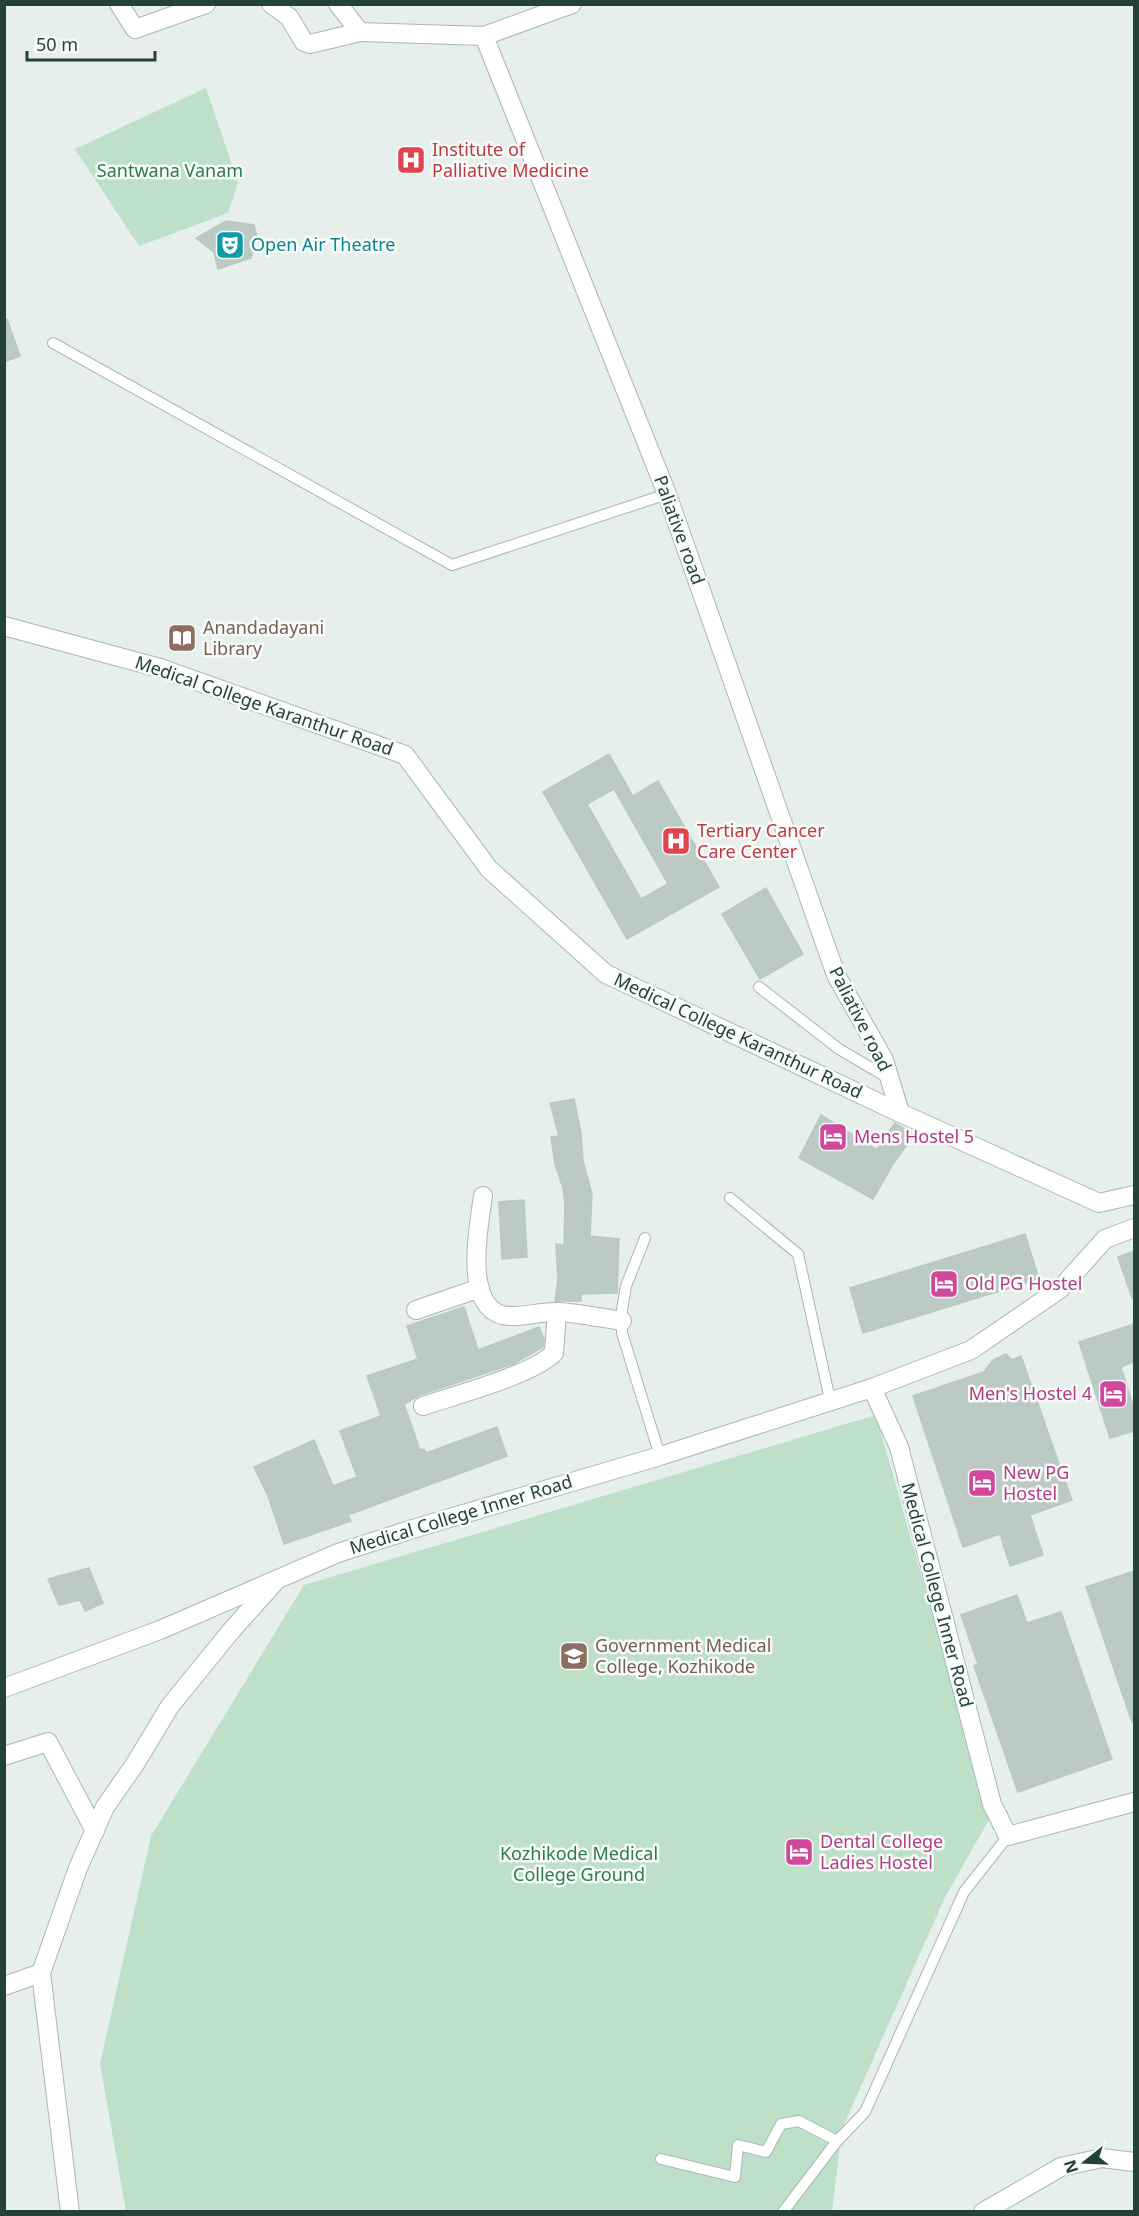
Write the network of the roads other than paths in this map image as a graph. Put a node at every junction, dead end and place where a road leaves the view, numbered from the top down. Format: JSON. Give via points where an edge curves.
{"nodes":[{"id":1,"x":119,"y":4,"type":"edge"},
{"id":2,"x":206,"y":4,"type":"edge"},
{"id":3,"x":271,"y":4,"type":"edge"},
{"id":4,"x":338,"y":4,"type":"edge"},
{"id":5,"x":572,"y":4,"type":"edge"},
{"id":6,"x":360,"y":32,"type":"junction"},
{"id":7,"x":484,"y":36,"type":"junction"},
{"id":8,"x":53,"y":343,"type":"dead end"},
{"id":9,"x":667,"y":494,"type":"junction"},
{"id":10,"x":4,"y":626,"type":"edge"},
{"id":11,"x":759,"y":987,"type":"dead end"},
{"id":12,"x":890,"y":1079,"type":"junction"},
{"id":13,"x":900,"y":1113,"type":"junction"},
{"id":14,"x":1134,"y":1195,"type":"edge"},
{"id":15,"x":483,"y":1196,"type":"dead end"},
{"id":16,"x":730,"y":1198,"type":"dead end"},
{"id":17,"x":1134,"y":1228,"type":"edge"},
{"id":18,"x":645,"y":1238,"type":"dead end"},
{"id":19,"x":480,"y":1288,"type":"junction"},
{"id":20,"x":416,"y":1310,"type":"dead end"},
{"id":21,"x":557,"y":1312,"type":"junction"},
{"id":22,"x":622,"y":1321,"type":"junction"},
{"id":23,"x":872,"y":1388,"type":"junction"},
{"id":24,"x":830,"y":1400,"type":"junction"},
{"id":25,"x":423,"y":1406,"type":"dead end"},
{"id":26,"x":660,"y":1456,"type":"junction"},
{"id":27,"x":280,"y":1577,"type":"junction"},
{"id":28,"x":4,"y":1688,"type":"edge"},
{"id":29,"x":4,"y":1756,"type":"edge"},
{"id":30,"x":1134,"y":1802,"type":"edge"},
{"id":31,"x":95,"y":1831,"type":"junction"},
{"id":32,"x":1008,"y":1836,"type":"junction"},
{"id":33,"x":41,"y":1973,"type":"junction"},
{"id":34,"x":4,"y":1986,"type":"edge"},
{"id":35,"x":837,"y":2141,"type":"junction"},
{"id":36,"x":661,"y":2159,"type":"dead end"},
{"id":37,"x":1134,"y":2162,"type":"edge"},
{"id":38,"x":1005,"y":2205,"type":"edge"},
{"id":39,"x":70,"y":2211,"type":"edge"},
{"id":40,"x":783,"y":2211,"type":"edge"},
{"id":41,"x":983,"y":2211,"type":"edge"}],
"edges":[{"from":1,"to":2,"type":"street","via":[[135,29]]},
{"from":3,"to":6,"type":"street","via":[[289,17],[304,42],[310,44]]},
{"from":4,"to":6,"type":"street"},
{"from":5,"to":7,"type":"street"},
{"from":6,"to":7,"type":"street"},
{"from":7,"to":9,"type":"street","name":"Paliative road"},
{"from":8,"to":9,"type":"lane","via":[[452,565]]},
{"from":9,"to":12,"type":"street","name":"Paliative road","via":[[836,975],[884,1059]]},
{"from":10,"to":13,"type":"street","name":"Medical College Karanthur Road","via":[[160,668],[405,755],[489,869],[606,974]]},
{"from":11,"to":12,"type":"lane","via":[[839,1049]]},
{"from":12,"to":13,"type":"street","name":"Paliative road"},
{"from":13,"to":14,"type":"street","name":"Medical College Karanthur Road","via":[[1099,1203]]},
{"from":15,"to":19,"type":"street","via":[[476,1252]]},
{"from":16,"to":24,"type":"lane","via":[[798,1254]]},
{"from":17,"to":23,"type":"street","via":[[1105,1239],[1060,1289],[972,1350]]},
{"from":18,"to":22,"type":"lane","via":[[626,1286]]},
{"from":19,"to":20,"type":"street"},
{"from":19,"to":21,"type":"street","via":[[492,1311],[505,1316]]},
{"from":21,"to":22,"type":"street"},
{"from":21,"to":25,"type":"street","via":[[554,1353],[546,1362]]},
{"from":22,"to":26,"type":"lane","via":[[622,1333]]},
{"from":23,"to":24,"type":"street","name":"Medical College Inner Road"},
{"from":23,"to":32,"type":"street","name":"Medical College Inner Road","via":[[899,1447],[992,1804]]},
{"from":24,"to":26,"type":"street","name":"Medical College Inner Road"},
{"from":26,"to":27,"type":"street","name":"Medical College Inner Road","via":[[416,1528]]},
{"from":27,"to":28,"type":"street","via":[[160,1630]]},
{"from":27,"to":31,"type":"street","name":"Medical College Inner Road","via":[[170,1706],[105,1807]]},
{"from":29,"to":31,"type":"street","via":[[48,1742]]},
{"from":30,"to":32,"type":"street"},
{"from":31,"to":33,"type":"street","name":"Medical College Inner Road"},
{"from":32,"to":35,"type":"lane","via":[[964,1892],[865,2112]]},
{"from":33,"to":34,"type":"street"},
{"from":33,"to":39,"type":"street","name":"Medical College Inner Road"},
{"from":35,"to":36,"type":"lane","via":[[798,2121],[781,2124],[766,2152],[738,2145],[735,2176]]},
{"from":35,"to":40,"type":"lane"},
{"from":37,"to":38,"type":"street","via":[[1102,2158],[1061,2168]]},
{"from":38,"to":41,"type":"street"}]}
